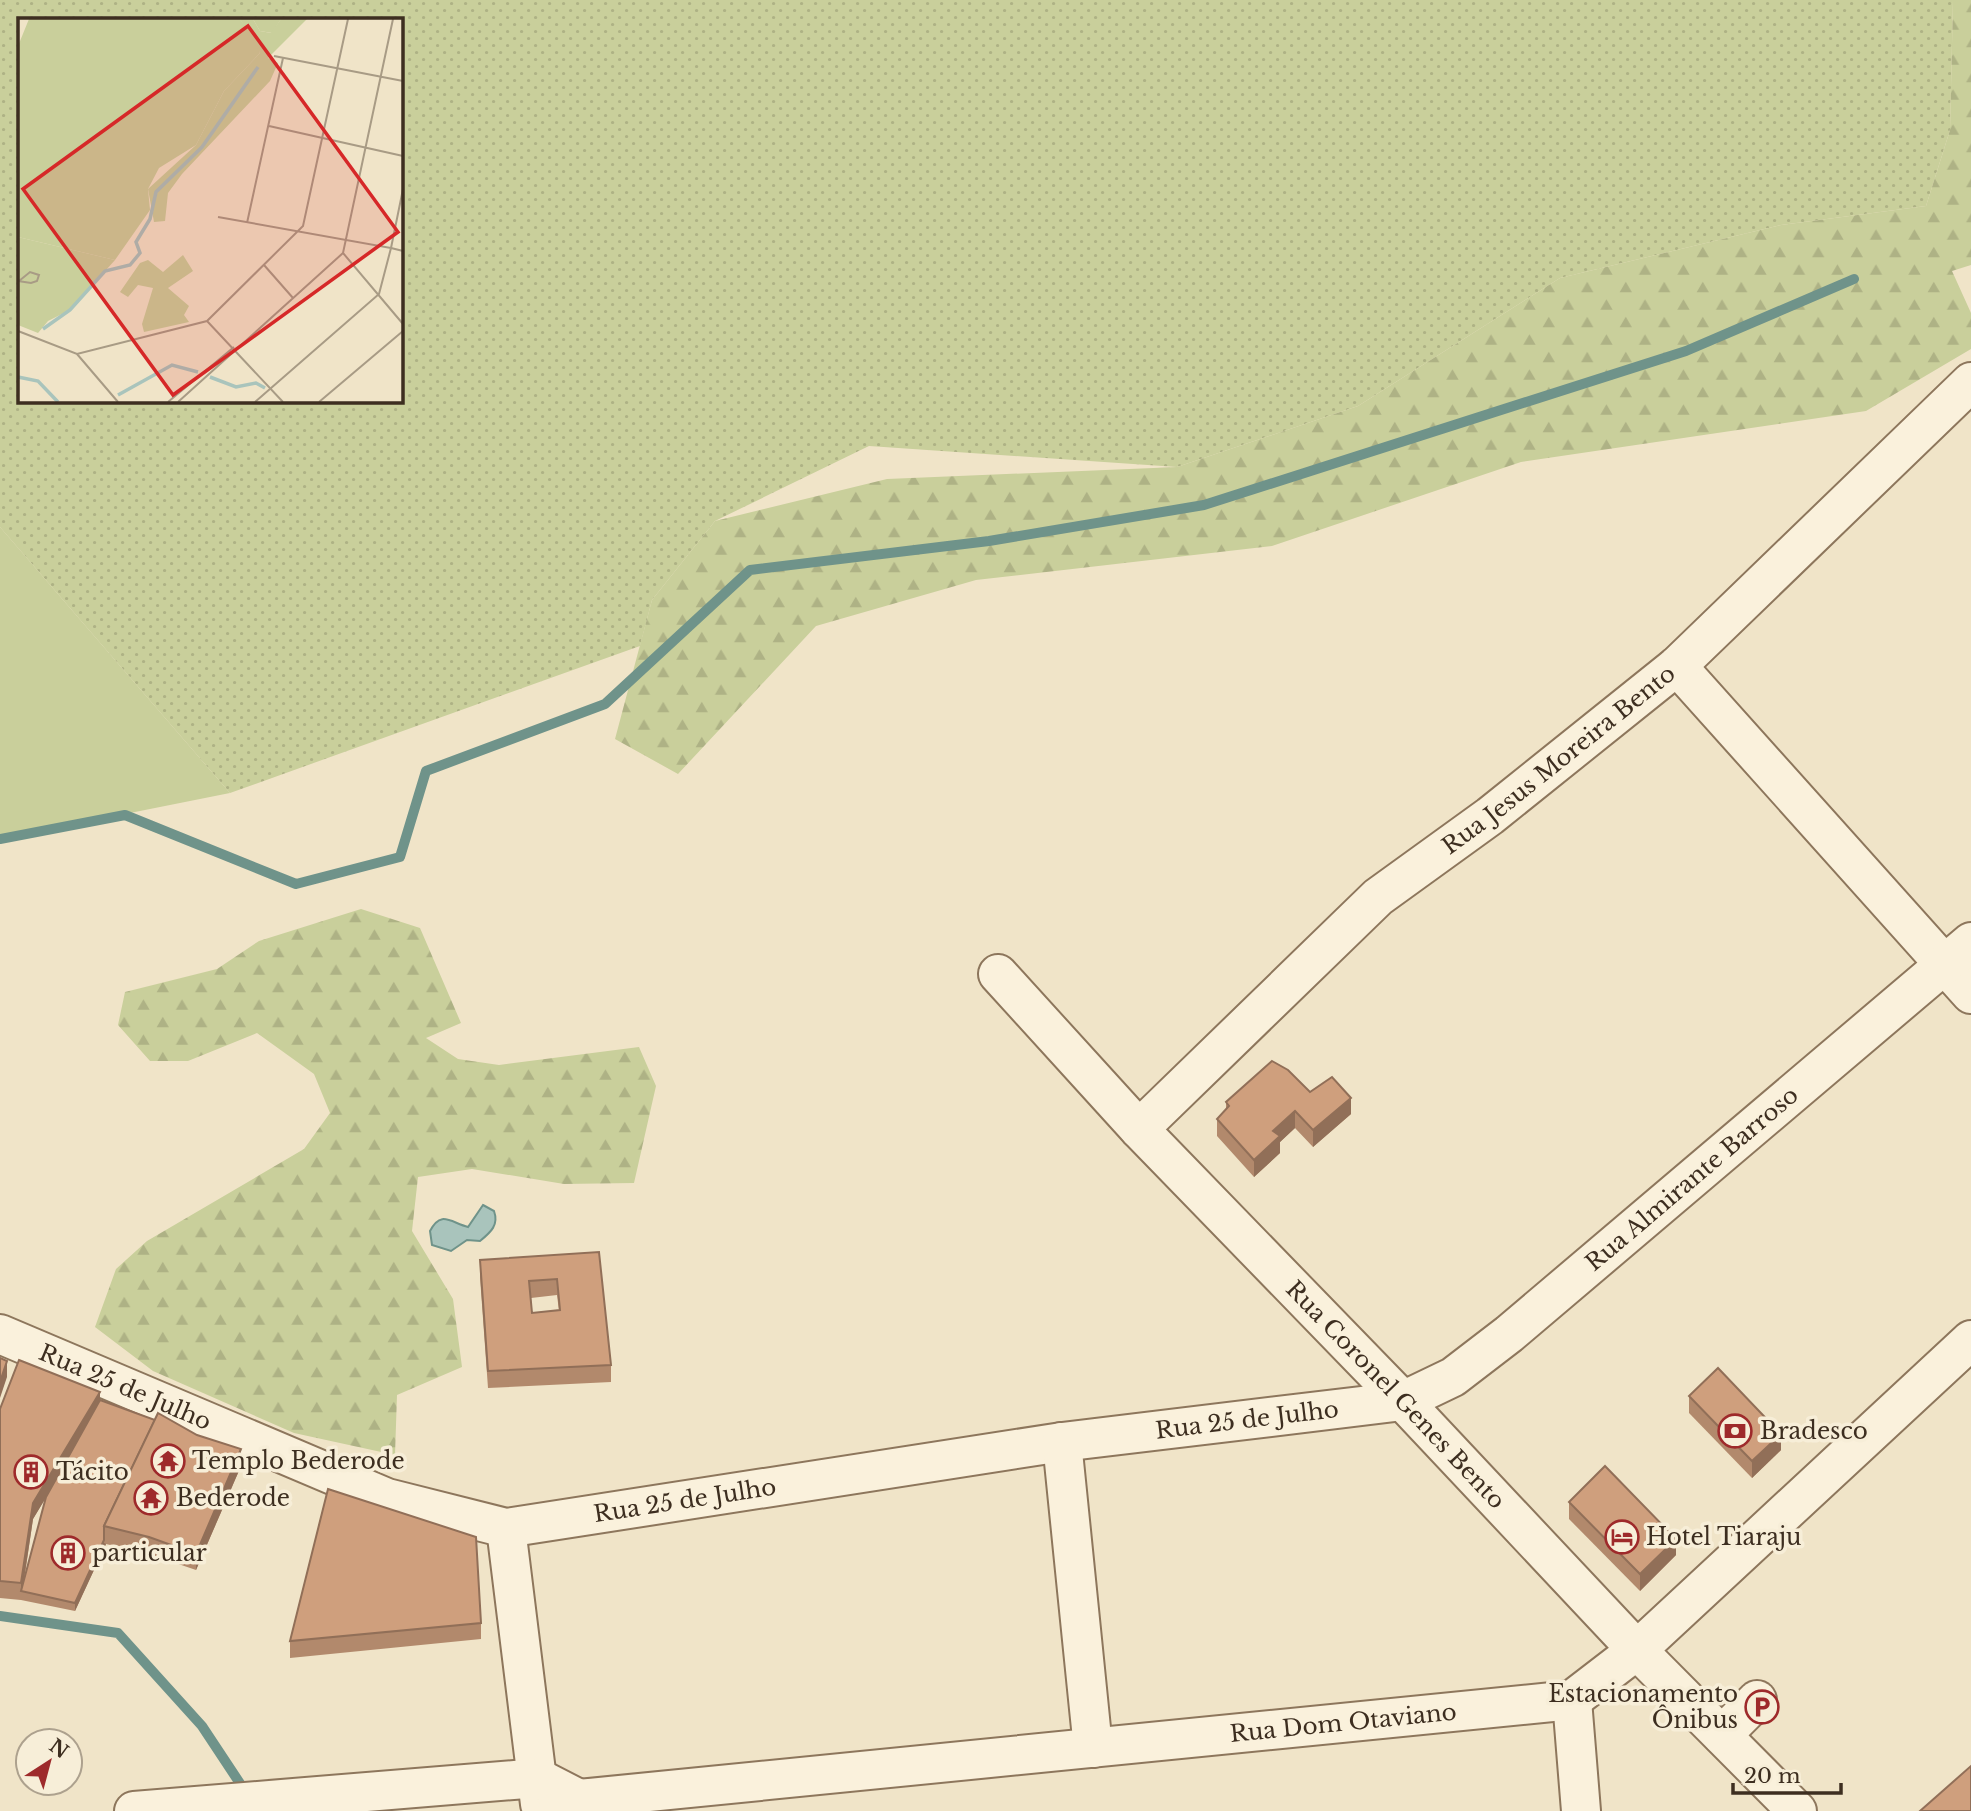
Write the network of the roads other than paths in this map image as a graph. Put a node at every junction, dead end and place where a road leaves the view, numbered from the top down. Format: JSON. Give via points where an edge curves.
{"nodes":[{"id":1,"x":1971,"y":382,"type":"edge"},
{"id":2,"x":1677,"y":666,"type":"junction"},
{"id":3,"x":1959,"y":953,"type":"edge"},
{"id":4,"x":998,"y":974,"type":"dead end"},
{"id":5,"x":1971,"y":994,"type":"edge"},
{"id":6,"x":1139,"y":1129,"type":"junction"},
{"id":7,"x":0,"y":1334,"type":"edge"},
{"id":8,"x":1971,"y":1340,"type":"edge"},
{"id":9,"x":1403,"y":1401,"type":"junction"},
{"id":10,"x":1062,"y":1442,"type":"junction"},
{"id":11,"x":506,"y":1528,"type":"junction"},
{"id":12,"x":1637,"y":1650,"type":"junction"},
{"id":13,"x":1572,"y":1700,"type":"junction"},
{"id":14,"x":1757,"y":1700,"type":"dead end"},
{"id":15,"x":1722,"y":1735,"type":"junction"},
{"id":16,"x":1093,"y":1748,"type":"junction"},
{"id":17,"x":539,"y":1794,"type":"edge"},
{"id":18,"x":312,"y":1804,"type":"edge"},
{"id":19,"x":568,"y":1805,"type":"edge"},
{"id":20,"x":134,"y":1811,"type":"edge"},
{"id":21,"x":1581,"y":1811,"type":"edge"},
{"id":22,"x":1797,"y":1811,"type":"edge"}],
"edges":[{"from":1,"to":2,"type":"street","name":"Rua Jesus Moreira Bento"},
{"from":2,"to":3,"type":"street"},
{"from":2,"to":6,"type":"street","name":"Rua Jesus Moreira Bento","via":[[1490,816],[1378,897]]},
{"from":3,"to":5,"type":"street"},
{"from":3,"to":9,"type":"street","name":"Rua Almirante Barroso","via":[[1509,1334],[1453,1377]]},
{"from":4,"to":6,"type":"street","name":"Rua Coronel Genes Bento"},
{"from":6,"to":9,"type":"street","name":"Rua Coronel Genes Bento"},
{"from":7,"to":11,"type":"street","name":"Rua 25 de Julho","via":[[387,1498]]},
{"from":8,"to":12,"type":"street"},
{"from":9,"to":10,"type":"street","name":"Rua 25 de Julho"},
{"from":9,"to":12,"type":"street","name":"Rua Coronel Genes Bento"},
{"from":10,"to":11,"type":"street","name":"Rua 25 de Julho"},
{"from":10,"to":16,"type":"street"},
{"from":11,"to":17,"type":"street"},
{"from":12,"to":13,"type":"street"},
{"from":12,"to":15,"type":"street","name":"Rua Coronel Genes Bento"},
{"from":13,"to":16,"type":"street","name":"Rua Dom Otaviano"},
{"from":13,"to":21,"type":"street"},
{"from":14,"to":15,"type":"street"},
{"from":15,"to":22,"type":"street","name":"Rua Coronel Genes Bento"},
{"from":16,"to":19,"type":"street","name":"Rua Dom Otaviano"},
{"from":17,"to":18,"type":"street"},
{"from":17,"to":19,"type":"street","name":"Rua Dom Otaviano"},
{"from":18,"to":20,"type":"street"}]}
